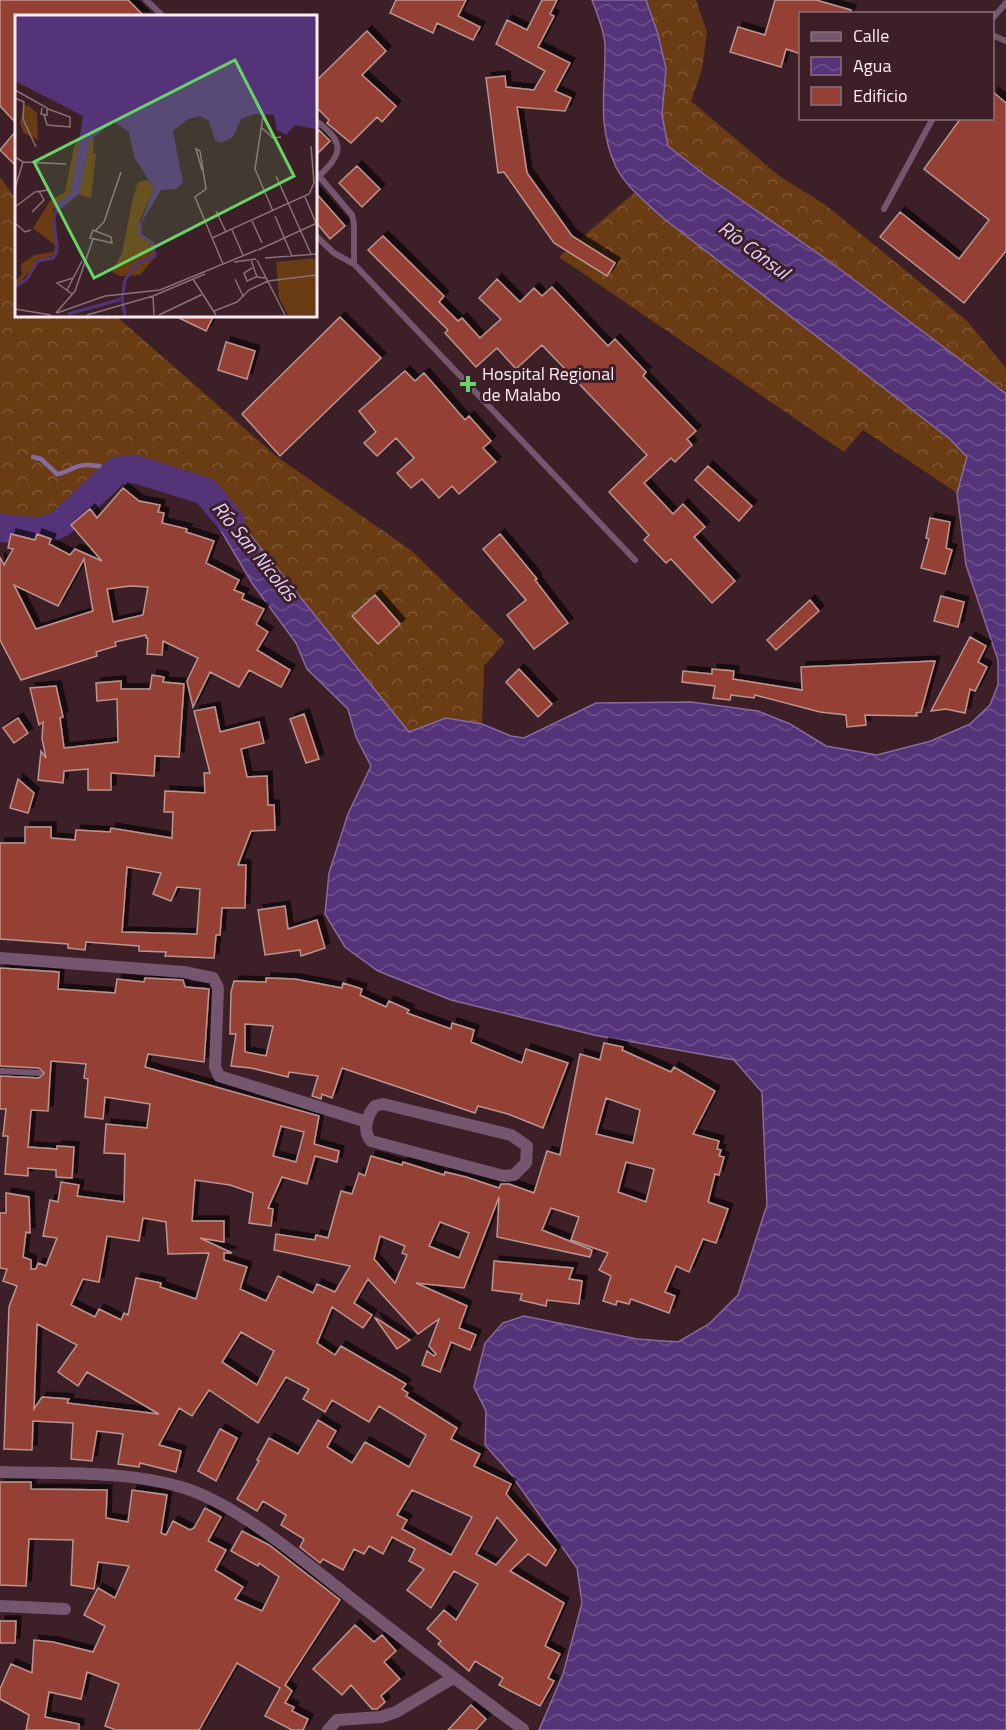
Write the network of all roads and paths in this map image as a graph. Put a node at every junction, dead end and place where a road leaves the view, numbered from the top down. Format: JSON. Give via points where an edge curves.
{"nodes":[{"id":1,"x":146,"y":0,"type":"edge"},
{"id":2,"x":1006,"y":3,"type":"edge"},
{"id":3,"x":162,"y":15,"type":"edge"},
{"id":4,"x":994,"y":18,"type":"edge"},
{"id":5,"x":932,"y":120,"type":"edge"},
{"id":6,"x":316,"y":121,"type":"edge"},
{"id":7,"x":317,"y":178,"type":"edge"},
{"id":8,"x":884,"y":209,"type":"dead end"},
{"id":9,"x":316,"y":236,"type":"edge"},
{"id":10,"x":354,"y":264,"type":"junction"},
{"id":11,"x":635,"y":560,"type":"dead end"},
{"id":12,"x":0,"y":958,"type":"edge"},
{"id":13,"x":0,"y":1071,"type":"edge"},
{"id":14,"x":39,"y":1073,"type":"dead end"},
{"id":15,"x":367,"y":1122,"type":"junction"},
{"id":16,"x":0,"y":1472,"type":"edge"},
{"id":17,"x":0,"y":1606,"type":"edge"},
{"id":18,"x":65,"y":1609,"type":"dead end"},
{"id":19,"x":453,"y":1678,"type":"junction"},
{"id":20,"x":523,"y":1729,"type":"edge"},
{"id":21,"x":328,"y":1730,"type":"edge"}],
"edges":[{"from":1,"to":3,"type":"lane"},
{"from":2,"to":4,"type":"lane"},
{"from":5,"to":8,"type":"lane"},
{"from":6,"to":7,"type":"lane","via":[[338,145],[335,160]]},
{"from":7,"to":10,"type":"lane","via":[[352,214]]},
{"from":9,"to":10,"type":"lane","via":[[334,253]]},
{"from":10,"to":11,"type":"lane"},
{"from":12,"to":15,"type":"street","via":[[184,972],[213,978],[219,988],[215,1066],[219,1076]]},
{"from":13,"to":14,"type":"lane"},
{"from":15,"to":15,"type":"street","via":[[366,1132],[371,1141],[504,1176],[522,1170],[528,1154],[527,1146],[511,1134],[383,1104],[368,1113]]},
{"from":16,"to":19,"type":"street","via":[[146,1479],[213,1501],[321,1575]]},
{"from":17,"to":18,"type":"street"},
{"from":19,"to":20,"type":"street"},
{"from":19,"to":21,"type":"street","via":[[396,1712],[337,1720]]}]}
